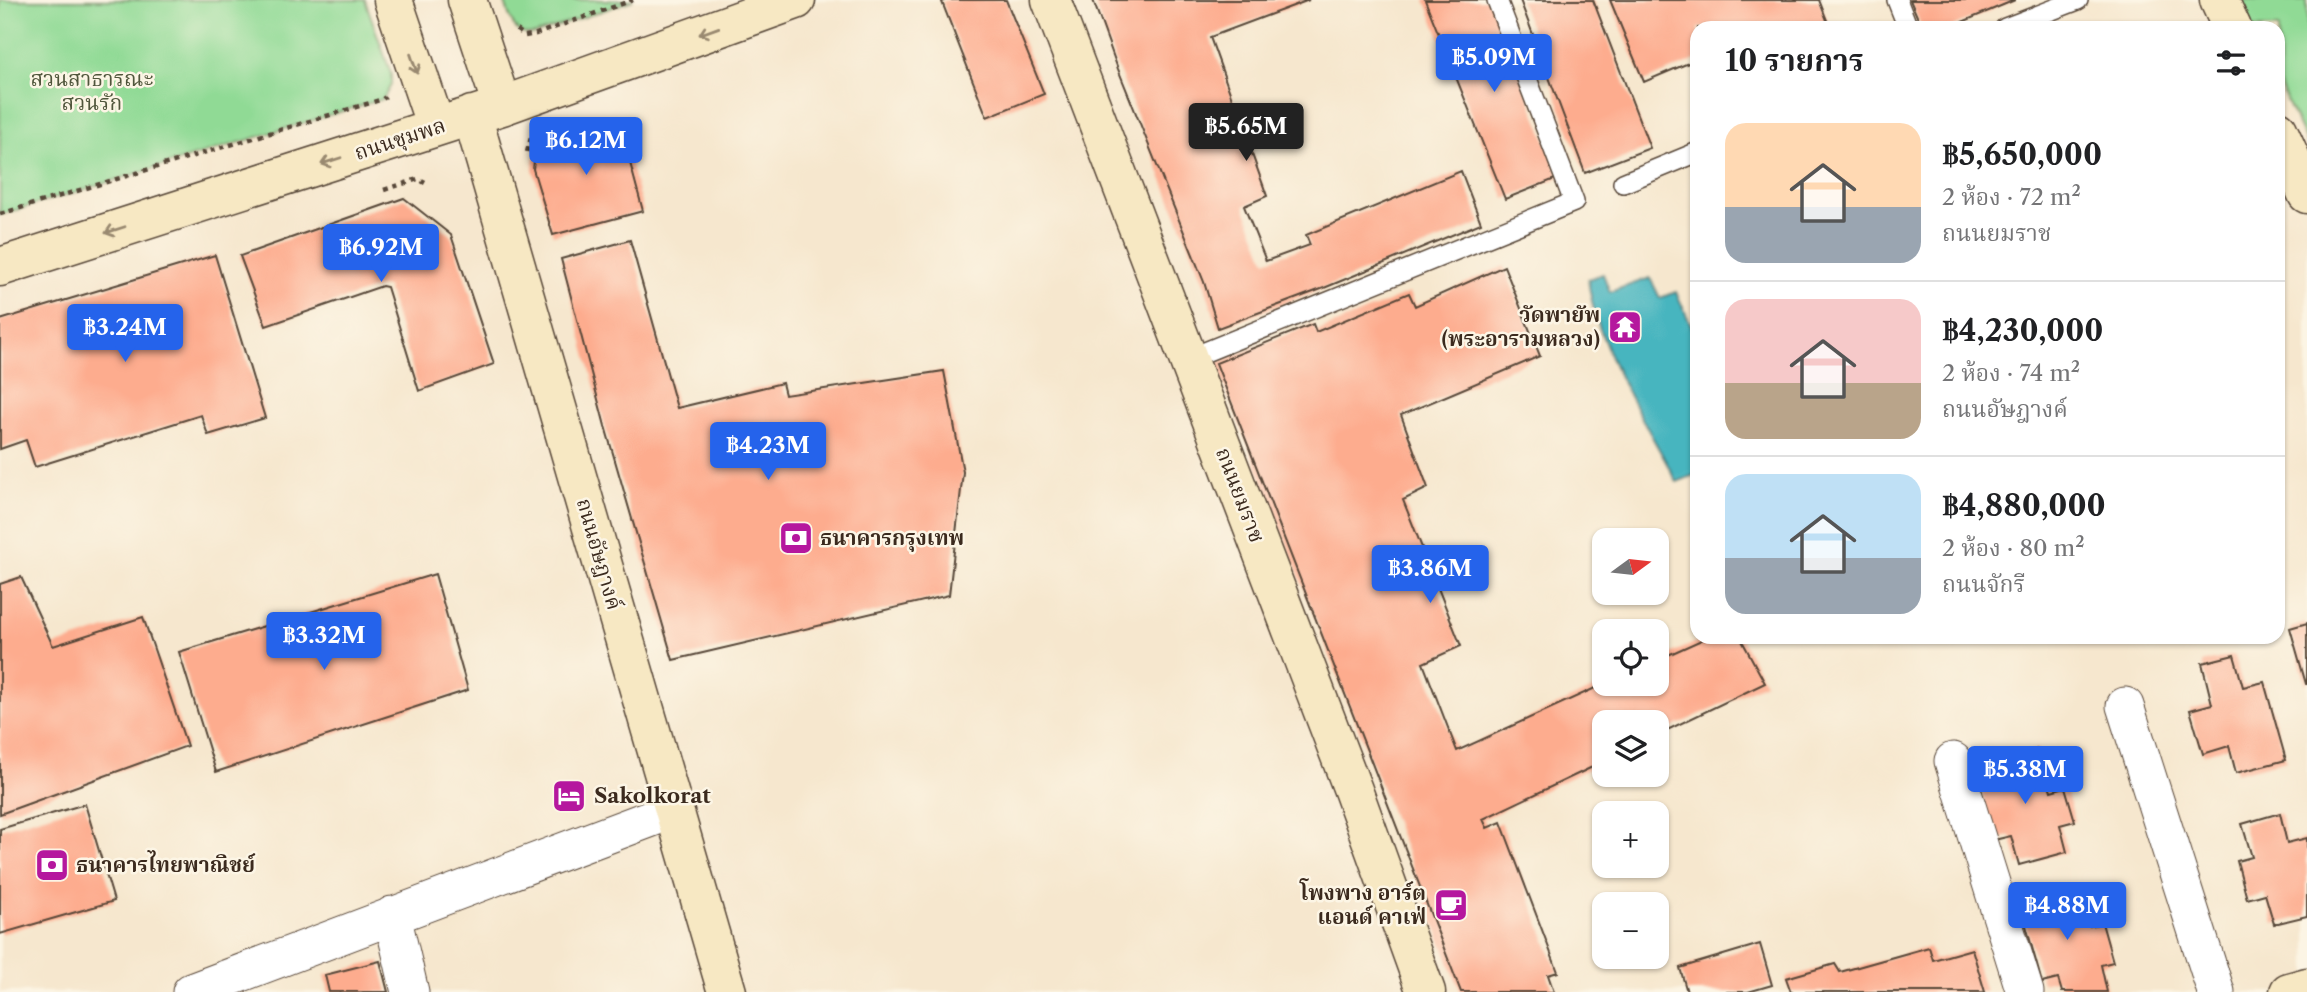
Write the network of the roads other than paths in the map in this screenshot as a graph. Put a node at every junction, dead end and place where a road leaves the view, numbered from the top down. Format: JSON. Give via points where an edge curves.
{"nodes":[{"id":1,"x":393,"y":0,"type":"edge"},
{"id":2,"x":467,"y":0,"type":"edge"},
{"id":3,"x":796,"y":0,"type":"edge"},
{"id":4,"x":1051,"y":0,"type":"edge"},
{"id":5,"x":1497,"y":0,"type":"edge"},
{"id":6,"x":1896,"y":0,"type":"edge"},
{"id":7,"x":2078,"y":0,"type":"edge"},
{"id":8,"x":2219,"y":0,"type":"edge"},
{"id":9,"x":1905,"y":21,"type":"edge"},
{"id":10,"x":2023,"y":21,"type":"edge"},
{"id":11,"x":2229,"y":21,"type":"edge"},
{"id":12,"x":487,"y":110,"type":"junction"},
{"id":13,"x":436,"y":127,"type":"junction"},
{"id":14,"x":2285,"y":143,"type":"edge"},
{"id":15,"x":1690,"y":155,"type":"edge"},
{"id":16,"x":2305,"y":181,"type":"edge"},
{"id":17,"x":1623,"y":183,"type":"dead end"},
{"id":18,"x":0,"y":267,"type":"edge"},
{"id":19,"x":1188,"y":359,"type":"junction"},
{"id":20,"x":2125,"y":706,"type":"dead end"},
{"id":21,"x":1953,"y":761,"type":"dead end"},
{"id":22,"x":673,"y":810,"type":"junction"},
{"id":23,"x":392,"y":915,"type":"junction"},
{"id":24,"x":2307,"y":987,"type":"edge"},
{"id":25,"x":191,"y":992,"type":"edge"},
{"id":26,"x":410,"y":992,"type":"edge"},
{"id":27,"x":727,"y":992,"type":"edge"},
{"id":28,"x":1426,"y":992,"type":"edge"},
{"id":29,"x":2025,"y":992,"type":"edge"},
{"id":30,"x":2216,"y":992,"type":"edge"},
{"id":31,"x":2288,"y":992,"type":"edge"}],
"edges":[{"from":1,"to":13,"type":"main road","one_way":true},
{"from":2,"to":12,"type":"main road","name":"ถนนอัษฎางค์"},
{"from":3,"to":12,"type":"main road","name":"ถนนชุมพล","one_way":true},
{"from":4,"to":19,"type":"main road","name":"ถนนยมราช"},
{"from":5,"to":19,"type":"lane","via":[[1574,202]]},
{"from":6,"to":9,"type":"lane"},
{"from":7,"to":10,"type":"lane"},
{"from":8,"to":11,"type":"main road"},
{"from":12,"to":13,"type":"main road","name":"ถนนชุมพล"},
{"from":12,"to":22,"type":"main road","name":"ถนนอัษฎางค์"},
{"from":13,"to":18,"type":"main road","name":"ถนนชุมพล","one_way":true},
{"from":14,"to":16,"type":"main road"},
{"from":15,"to":17,"type":"lane"},
{"from":19,"to":28,"type":"main road","name":"ถนนยมราช"},
{"from":20,"to":30,"type":"street"},
{"from":21,"to":29,"type":"street"},
{"from":22,"to":23,"type":"street"},
{"from":22,"to":27,"type":"main road","name":"ถนนอัษฎางค์"},
{"from":23,"to":25,"type":"street"},
{"from":23,"to":26,"type":"street"},
{"from":24,"to":31,"type":"main road"}]}
